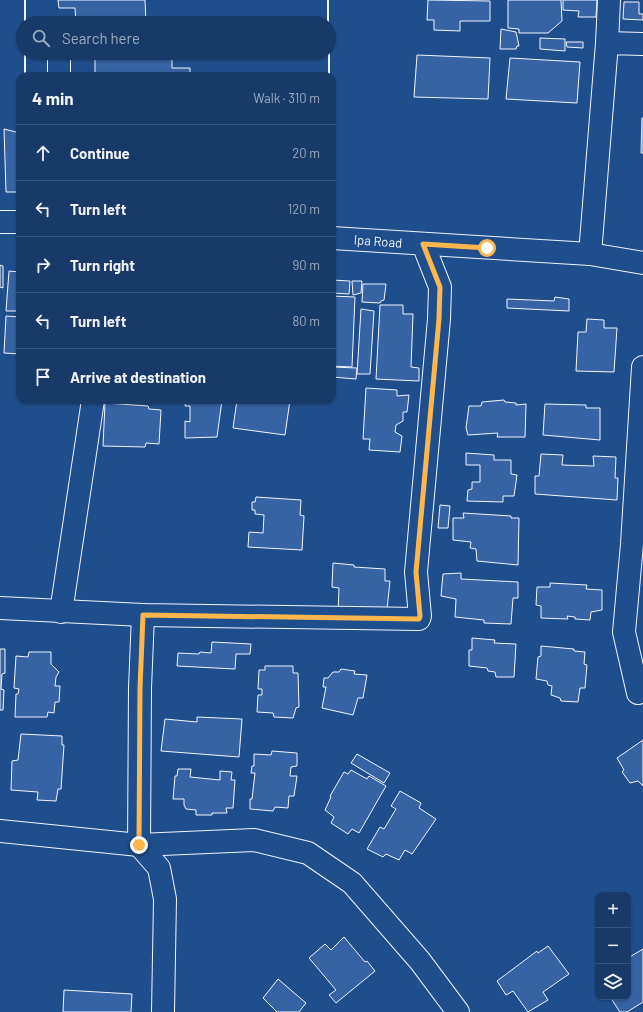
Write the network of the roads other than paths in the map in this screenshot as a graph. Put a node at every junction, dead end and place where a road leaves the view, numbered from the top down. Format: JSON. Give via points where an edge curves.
{"nodes":[{"id":1,"x":609,"y":0,"type":"edge"},
{"id":2,"x":607,"y":43,"type":"junction"},
{"id":3,"x":643,"y":44,"type":"edge"},
{"id":4,"x":59,"y":60,"type":"edge"},
{"id":5,"x":59,"y":72,"type":"edge"},
{"id":6,"x":0,"y":222,"type":"edge"},
{"id":7,"x":16,"y":222,"type":"edge"},
{"id":8,"x":336,"y":238,"type":"edge"},
{"id":9,"x":423,"y":244,"type":"junction"},
{"id":10,"x":590,"y":254,"type":"junction"},
{"id":11,"x":643,"y":263,"type":"edge"},
{"id":12,"x":643,"y":367,"type":"edge"},
{"id":13,"x":91,"y":404,"type":"edge"},
{"id":14,"x":0,"y":608,"type":"edge"},
{"id":15,"x":61,"y":612,"type":"junction"},
{"id":16,"x":143,"y":615,"type":"junction"},
{"id":17,"x":638,"y":693,"type":"dead end"},
{"id":18,"x":0,"y":831,"type":"edge"},
{"id":19,"x":139,"y":845,"type":"junction"},
{"id":20,"x":163,"y":1012,"type":"edge"},
{"id":21,"x":458,"y":1012,"type":"edge"}],
"edges":[{"from":1,"to":2,"type":"street"},
{"from":2,"to":3,"type":"street"},
{"from":2,"to":10,"type":"street"},
{"from":4,"to":5,"type":"street"},
{"from":6,"to":7,"type":"street"},
{"from":8,"to":9,"type":"street","name":"Ipa Road"},
{"from":9,"to":10,"type":"street","name":"Ipa Road"},
{"from":9,"to":16,"type":"street","via":[[440,287],[416,572],[419,619]]},
{"from":10,"to":11,"type":"street","name":"Ipa Road"},
{"from":12,"to":17,"type":"street","via":[[624,632]]},
{"from":13,"to":15,"type":"street"},
{"from":14,"to":15,"type":"street"},
{"from":15,"to":16,"type":"street"},
{"from":16,"to":19,"type":"street"},
{"from":18,"to":19,"type":"street"},
{"from":19,"to":20,"type":"street","via":[[159,868],[165,899]]},
{"from":19,"to":21,"type":"street","via":[[254,840],[308,853],[352,883],[420,961]]}]}
